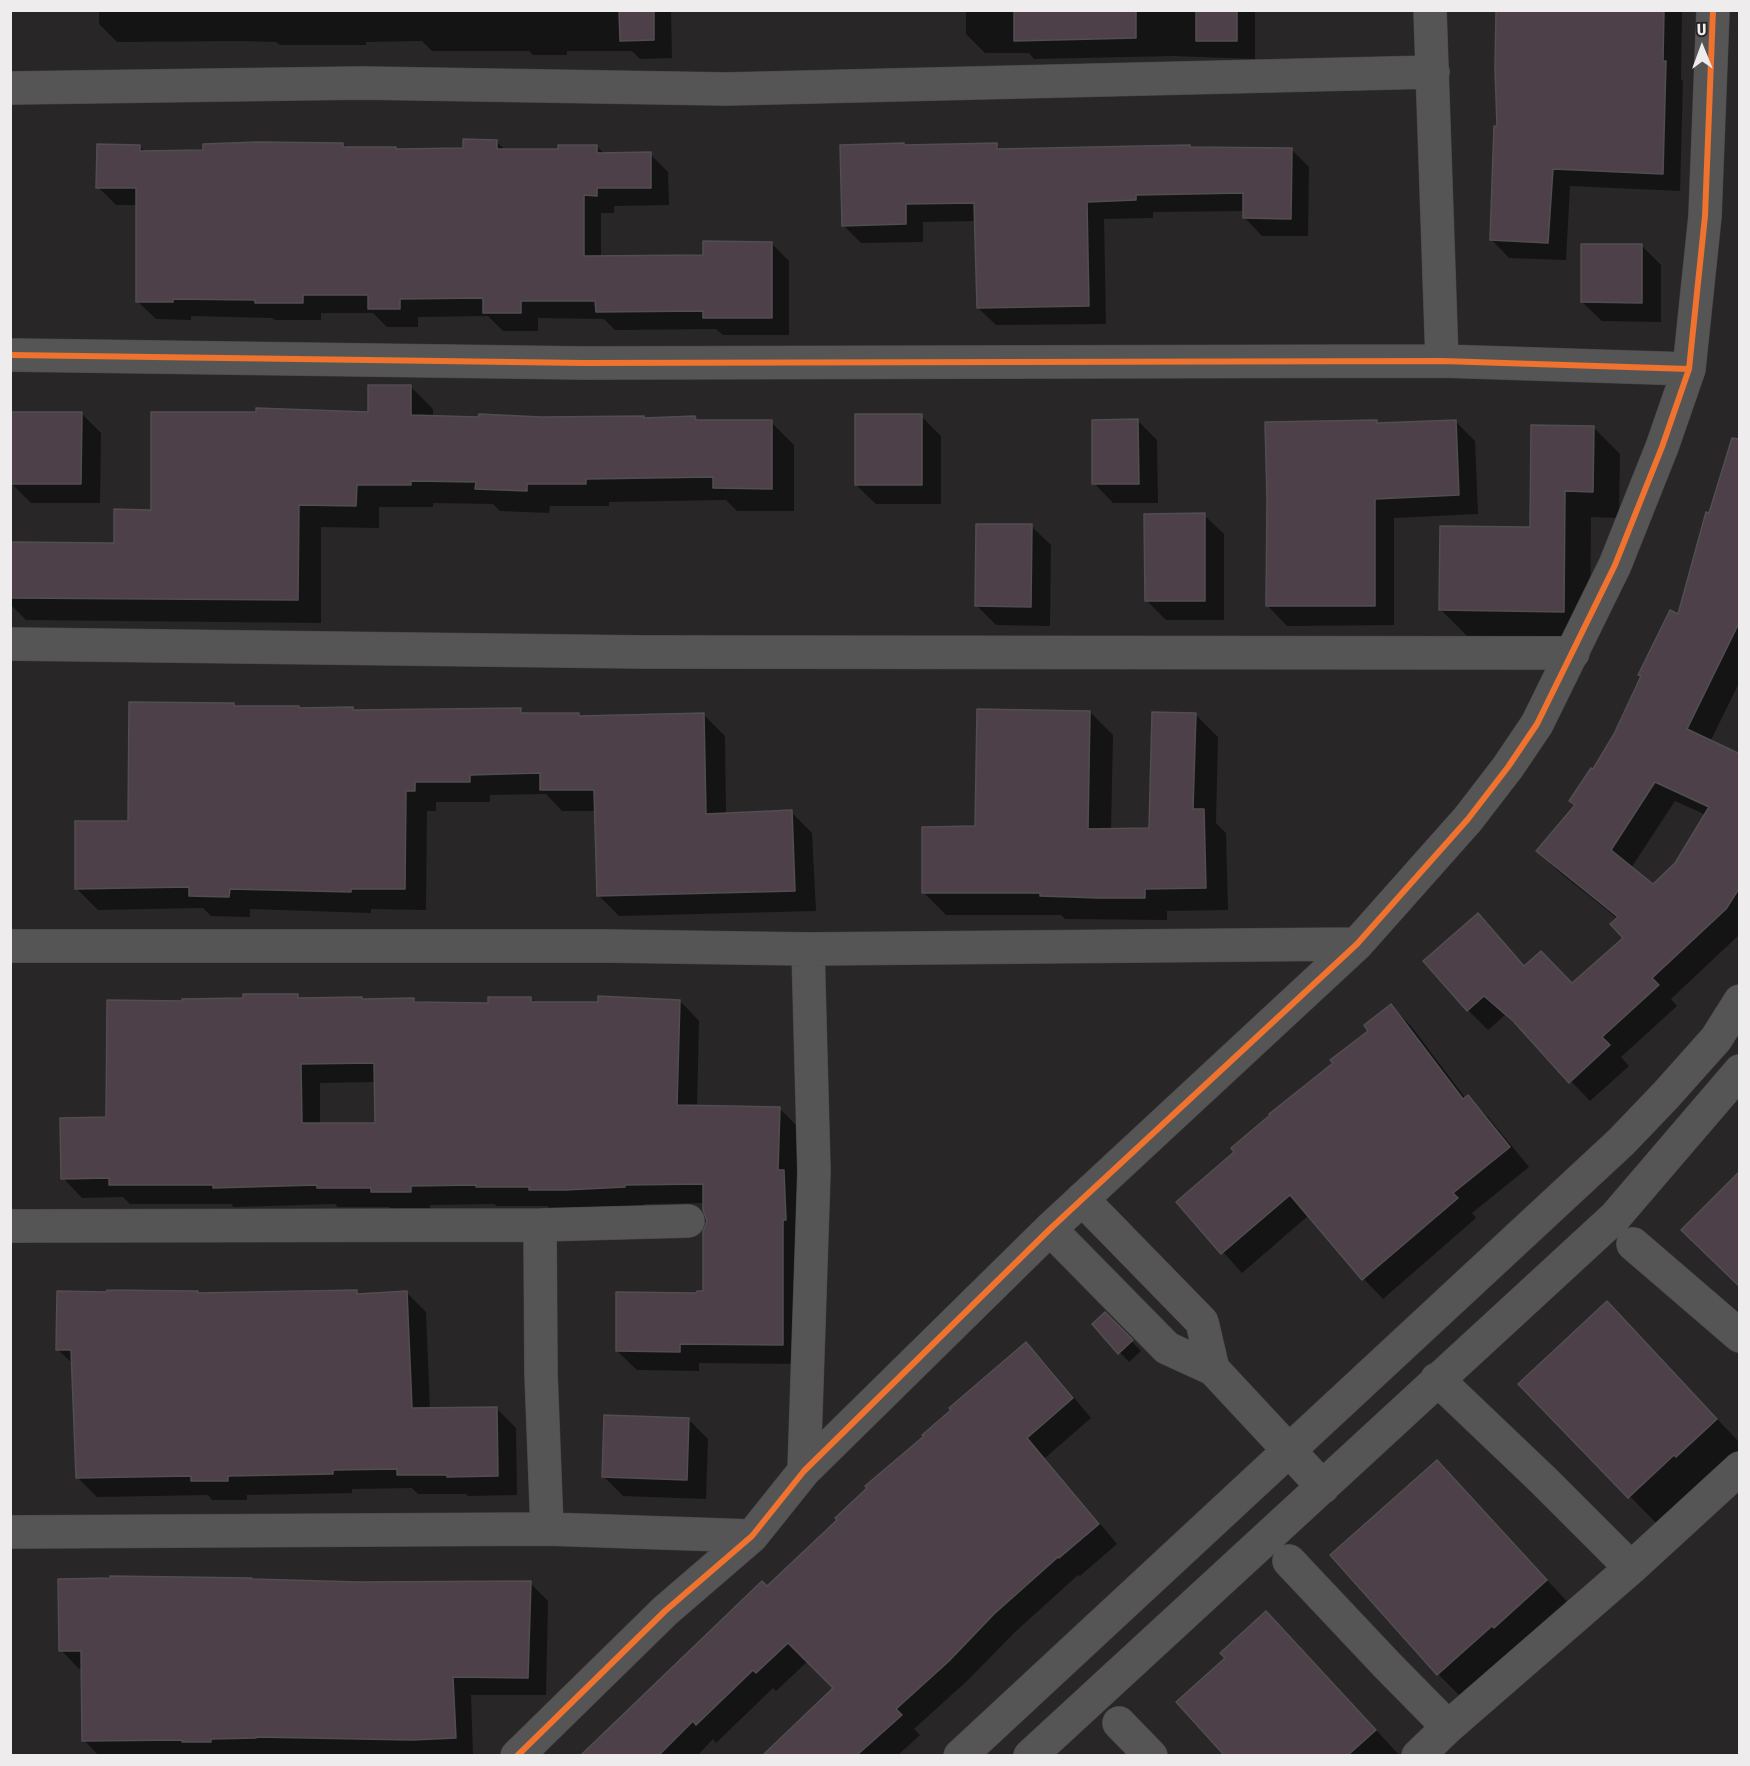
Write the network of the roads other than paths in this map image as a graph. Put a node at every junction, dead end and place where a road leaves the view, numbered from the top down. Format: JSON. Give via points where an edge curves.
{"nodes":[{"id":1,"x":1430,"y":10,"type":"edge"},
{"id":2,"x":1713,"y":10,"type":"edge"},
{"id":3,"x":1433,"y":72,"type":"junction"},
{"id":4,"x":10,"y":88,"type":"edge"},
{"id":5,"x":10,"y":354,"type":"edge"},
{"id":6,"x":1442,"y":361,"type":"junction"},
{"id":7,"x":1689,"y":369,"type":"junction"},
{"id":8,"x":10,"y":644,"type":"edge"},
{"id":9,"x":1573,"y":653,"type":"junction"},
{"id":10,"x":1357,"y":944,"type":"junction"},
{"id":11,"x":10,"y":946,"type":"edge"},
{"id":12,"x":808,"y":949,"type":"junction"},
{"id":13,"x":1740,"y":1001,"type":"edge"},
{"id":14,"x":1740,"y":1071,"type":"edge"},
{"id":15,"x":1082,"y":1199,"type":"junction"},
{"id":16,"x":688,"y":1221,"type":"dead end"},
{"id":17,"x":540,"y":1225,"type":"junction"},
{"id":18,"x":10,"y":1226,"type":"edge"},
{"id":19,"x":1050,"y":1229,"type":"junction"},
{"id":20,"x":1633,"y":1244,"type":"dead end"},
{"id":21,"x":1740,"y":1336,"type":"edge"},
{"id":22,"x":1213,"y":1370,"type":"junction"},
{"id":23,"x":1437,"y":1379,"type":"junction"},
{"id":24,"x":1289,"y":1452,"type":"junction"},
{"id":25,"x":1740,"y":1468,"type":"edge"},
{"id":26,"x":804,"y":1471,"type":"junction"},
{"id":27,"x":1323,"y":1487,"type":"junction"},
{"id":28,"x":547,"y":1529,"type":"junction"},
{"id":29,"x":10,"y":1532,"type":"edge"},
{"id":30,"x":752,"y":1536,"type":"junction"},
{"id":31,"x":1289,"y":1561,"type":"dead end"},
{"id":32,"x":1631,"y":1568,"type":"junction"},
{"id":33,"x":1119,"y":1723,"type":"dead end"},
{"id":34,"x":1448,"y":1727,"type":"junction"},
{"id":35,"x":518,"y":1755,"type":"edge"},
{"id":36,"x":960,"y":1755,"type":"edge"},
{"id":37,"x":1030,"y":1755,"type":"edge"},
{"id":38,"x":1151,"y":1755,"type":"edge"},
{"id":39,"x":1418,"y":1755,"type":"edge"}],
"edges":[{"from":1,"to":3,"type":"street"},
{"from":2,"to":7,"type":"street","via":[[1705,216]]},
{"from":3,"to":4,"type":"street","via":[[727,89],[362,83]]},
{"from":3,"to":6,"type":"street"},
{"from":5,"to":6,"type":"street","via":[[583,363]]},
{"from":6,"to":7,"type":"street"},
{"from":7,"to":9,"type":"street","via":[[1615,565]]},
{"from":8,"to":9,"type":"street","via":[[643,652]]},
{"from":9,"to":10,"type":"street","via":[[1537,724],[1508,767],[1468,819]]},
{"from":10,"to":12,"type":"street"},
{"from":10,"to":15,"type":"street"},
{"from":11,"to":12,"type":"street"},
{"from":12,"to":26,"type":"street","via":[[814,1173]]},
{"from":13,"to":24,"type":"street","via":[[1716,1039],[1621,1142]]},
{"from":14,"to":23,"type":"street","via":[[1615,1217]]},
{"from":15,"to":19,"type":"street"},
{"from":15,"to":22,"type":"street","via":[[1202,1322]]},
{"from":16,"to":17,"type":"street"},
{"from":17,"to":18,"type":"street"},
{"from":17,"to":28,"type":"street"},
{"from":19,"to":22,"type":"street","via":[[1167,1348]]},
{"from":19,"to":26,"type":"street"},
{"from":20,"to":21,"type":"street"},
{"from":22,"to":24,"type":"street"},
{"from":23,"to":27,"type":"street"},
{"from":23,"to":32,"type":"street"},
{"from":24,"to":27,"type":"street"},
{"from":24,"to":36,"type":"street"},
{"from":25,"to":32,"type":"street"},
{"from":26,"to":30,"type":"street"},
{"from":27,"to":37,"type":"street"},
{"from":28,"to":29,"type":"street"},
{"from":28,"to":30,"type":"street"},
{"from":30,"to":35,"type":"street","via":[[665,1611]]},
{"from":31,"to":34,"type":"street"},
{"from":32,"to":34,"type":"street"},
{"from":33,"to":38,"type":"street"},
{"from":34,"to":39,"type":"street"}]}
